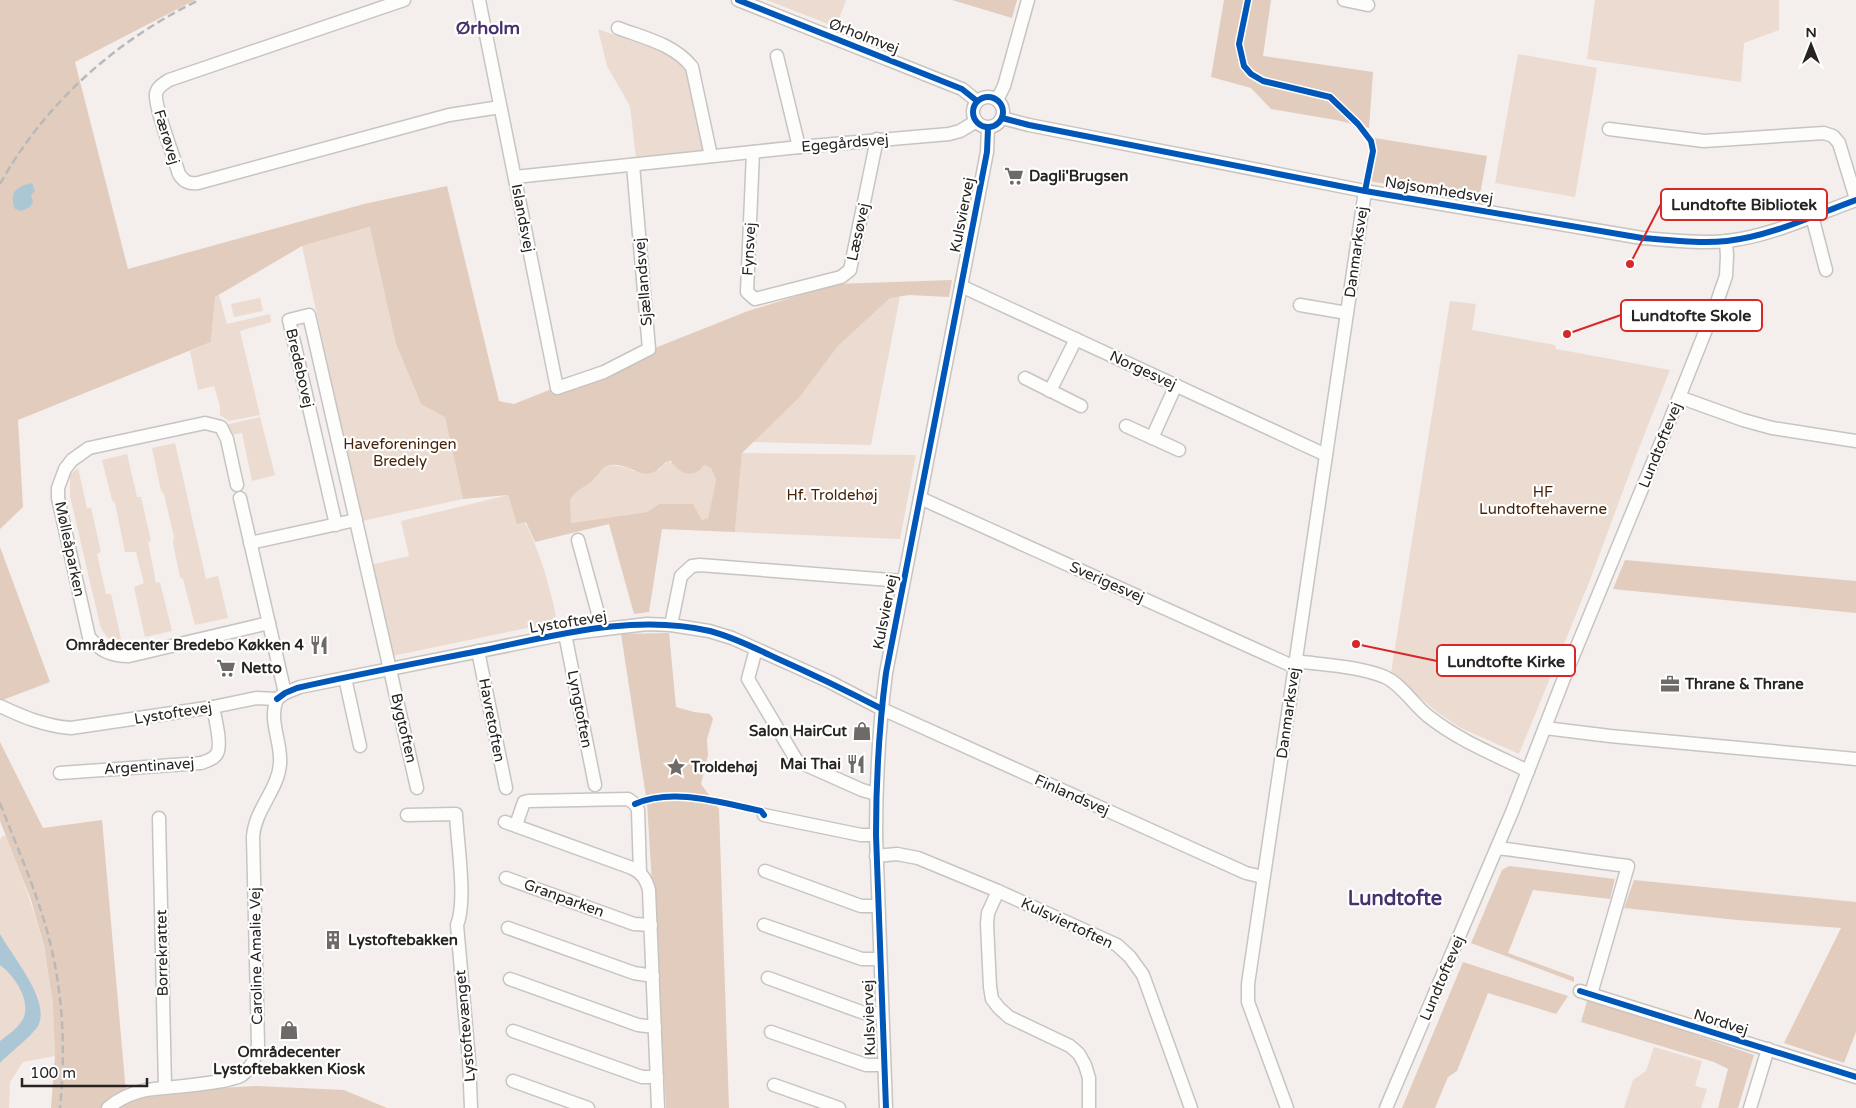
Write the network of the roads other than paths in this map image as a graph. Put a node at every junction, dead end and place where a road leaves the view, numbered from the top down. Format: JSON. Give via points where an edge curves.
{"nodes":[{"id":1,"x":404,"y":0,"type":"edge"},
{"id":2,"x":479,"y":0,"type":"edge"},
{"id":3,"x":738,"y":0,"type":"edge"},
{"id":4,"x":1028,"y":0,"type":"edge"},
{"id":5,"x":1344,"y":0,"type":"edge"},
{"id":6,"x":1368,"y":5,"type":"dead end"},
{"id":7,"x":618,"y":28,"type":"dead end"},
{"id":8,"x":777,"y":56,"type":"dead end"},
{"id":9,"x":997,"y":100,"type":"junction"},
{"id":10,"x":977,"y":101,"type":"junction"},
{"id":11,"x":500,"y":107,"type":"junction"},
{"id":12,"x":1002,"y":118,"type":"junction"},
{"id":13,"x":975,"y":122,"type":"junction"},
{"id":14,"x":988,"y":128,"type":"junction"},
{"id":15,"x":1609,"y":129,"type":"dead end"},
{"id":16,"x":877,"y":139,"type":"junction"},
{"id":17,"x":799,"y":147,"type":"junction"},
{"id":18,"x":753,"y":152,"type":"junction"},
{"id":19,"x":711,"y":156,"type":"junction"},
{"id":20,"x":633,"y":165,"type":"junction"},
{"id":21,"x":514,"y":178,"type":"junction"},
{"id":22,"x":1365,"y":191,"type":"junction"},
{"id":23,"x":1856,"y":199,"type":"edge"},
{"id":24,"x":1812,"y":216,"type":"junction"},
{"id":25,"x":1726,"y":241,"type":"junction"},
{"id":26,"x":1826,"y":270,"type":"dead end"},
{"id":27,"x":961,"y":286,"type":"junction"},
{"id":28,"x":798,"y":288,"type":"joint"},
{"id":29,"x":1300,"y":305,"type":"dead end"},
{"id":30,"x":1347,"y":313,"type":"junction"},
{"id":31,"x":1076,"y":339,"type":"junction"},
{"id":32,"x":604,"y":372,"type":"joint"},
{"id":33,"x":1025,"y":378,"type":"dead end"},
{"id":34,"x":1176,"y":386,"type":"junction"},
{"id":35,"x":1050,"y":391,"type":"junction"},
{"id":36,"x":1679,"y":397,"type":"junction"},
{"id":37,"x":1081,"y":406,"type":"dead end"},
{"id":38,"x":1126,"y":426,"type":"dead end"},
{"id":39,"x":1152,"y":438,"type":"junction"},
{"id":40,"x":1856,"y":442,"type":"edge"},
{"id":41,"x":1178,"y":450,"type":"dead end"},
{"id":42,"x":1326,"y":455,"type":"junction"},
{"id":43,"x":920,"y":498,"type":"junction"},
{"id":44,"x":356,"y":520,"type":"junction"},
{"id":45,"x":336,"y":525,"type":"junction"},
{"id":46,"x":578,"y":540,"type":"dead end"},
{"id":47,"x":250,"y":543,"type":"junction"},
{"id":48,"x":904,"y":581,"type":"junction"},
{"id":49,"x":269,"y":623,"type":"junction"},
{"id":50,"x":671,"y":625,"type":"junction"},
{"id":51,"x":602,"y":628,"type":"junction"},
{"id":52,"x":565,"y":634,"type":"junction"},
{"id":53,"x":756,"y":648,"type":"junction"},
{"id":54,"x":478,"y":651,"type":"junction"},
{"id":55,"x":1295,"y":663,"type":"junction"},
{"id":56,"x":390,"y":669,"type":"junction"},
{"id":57,"x":345,"y":678,"type":"junction"},
{"id":58,"x":281,"y":696,"type":"junction"},
{"id":59,"x":0,"y":706,"type":"edge"},
{"id":60,"x":213,"y":707,"type":"junction"},
{"id":61,"x":882,"y":709,"type":"junction"},
{"id":62,"x":1545,"y":728,"type":"junction"},
{"id":63,"x":360,"y":746,"type":"dead end"},
{"id":64,"x":1856,"y":759,"type":"edge"},
{"id":65,"x":1528,"y":771,"type":"junction"},
{"id":66,"x":60,"y":773,"type":"dead end"},
{"id":67,"x":596,"y":785,"type":"dead end"},
{"id":68,"x":418,"y":788,"type":"dead end"},
{"id":69,"x":506,"y":788,"type":"dead end"},
{"id":70,"x":876,"y":794,"type":"junction"},
{"id":71,"x":407,"y":815,"type":"dead end"},
{"id":72,"x":764,"y":815,"type":"dead end"},
{"id":73,"x":160,"y":818,"type":"dead end"},
{"id":74,"x":876,"y":836,"type":"junction"},
{"id":75,"x":1497,"y":848,"type":"junction"},
{"id":76,"x":876,"y":856,"type":"junction"},
{"id":77,"x":765,"y":872,"type":"dead end"},
{"id":78,"x":640,"y":873,"type":"junction"},
{"id":79,"x":1264,"y":877,"type":"junction"},
{"id":80,"x":506,"y":878,"type":"dead end"},
{"id":81,"x":998,"y":891,"type":"junction"},
{"id":82,"x":878,"y":906,"type":"junction"},
{"id":83,"x":764,"y":924,"type":"dead end"},
{"id":84,"x":651,"y":925,"type":"junction"},
{"id":85,"x":508,"y":928,"type":"dead end"},
{"id":86,"x":879,"y":959,"type":"junction"},
{"id":87,"x":653,"y":976,"type":"junction"},
{"id":88,"x":768,"y":978,"type":"dead end"},
{"id":89,"x":510,"y":979,"type":"dead end"},
{"id":90,"x":882,"y":1013,"type":"junction"},
{"id":91,"x":655,"y":1027,"type":"junction"},
{"id":92,"x":512,"y":1031,"type":"dead end"},
{"id":93,"x":771,"y":1032,"type":"dead end"},
{"id":94,"x":1768,"y":1049,"type":"junction"},
{"id":95,"x":884,"y":1066,"type":"junction"},
{"id":96,"x":1856,"y":1076,"type":"edge"},
{"id":97,"x":657,"y":1077,"type":"junction"},
{"id":98,"x":513,"y":1081,"type":"dead end"},
{"id":99,"x":774,"y":1085,"type":"dead end"},
{"id":100,"x":165,"y":1087,"type":"junction"},
{"id":101,"x":108,"y":1108,"type":"edge"},
{"id":102,"x":471,"y":1108,"type":"edge"},
{"id":103,"x":588,"y":1108,"type":"edge"},
{"id":104,"x":658,"y":1108,"type":"edge"},
{"id":105,"x":839,"y":1108,"type":"edge"},
{"id":106,"x":886,"y":1108,"type":"edge"},
{"id":107,"x":1089,"y":1108,"type":"edge"},
{"id":108,"x":1190,"y":1108,"type":"edge"},
{"id":109,"x":1287,"y":1108,"type":"edge"},
{"id":110,"x":1386,"y":1108,"type":"edge"},
{"id":111,"x":1750,"y":1108,"type":"edge"}],
"edges":[{"from":1,"to":11,"type":"street","name":"Færøvej","via":[[178,77],[160,86],[156,95],[157,107],[179,174],[190,184],[198,184],[448,115]]},
{"from":2,"to":11,"type":"street","name":"Islandsvej"},
{"from":3,"to":10,"type":"street","name":"Ørholmvej","via":[[962,89]]},
{"from":4,"to":9,"type":"street","via":[[1004,86]]},
{"from":5,"to":6,"type":"street"},
{"from":7,"to":19,"type":"street","via":[[673,49],[692,67]]},
{"from":8,"to":17,"type":"street"},
{"from":9,"to":10,"type":"street","via":[[987,97]]},
{"from":9,"to":12,"type":"street","via":[[1003,108]]},
{"from":10,"to":13,"type":"street","via":[[972,111]]},
{"from":11,"to":21,"type":"street","name":"Islandsvej"},
{"from":12,"to":14,"type":"street"},
{"from":12,"to":22,"type":"street","name":"Nøjsomhedsvej"},
{"from":13,"to":14,"type":"street"},
{"from":13,"to":16,"type":"street","name":"Egegårdsvej","via":[[960,132],[949,134]]},
{"from":14,"to":27,"type":"street","name":"Kulsviervej","via":[[987,152]]},
{"from":15,"to":23,"type":"street","via":[[1704,142],[1824,133],[1839,143]]},
{"from":16,"to":17,"type":"street","name":"Egegårdsvej"},
{"from":16,"to":28,"type":"street","name":"Læsøvej","via":[[850,270],[841,277]]},
{"from":17,"to":18,"type":"street","name":"Egegårdsvej"},
{"from":18,"to":19,"type":"street","name":"Egegårdsvej"},
{"from":18,"to":28,"type":"street","name":"Fynsvej","via":[[747,292],[756,299]]},
{"from":19,"to":20,"type":"street","name":"Egegårdsvej"},
{"from":20,"to":21,"type":"street","name":"Egegårdsvej"},
{"from":20,"to":32,"type":"street","name":"Sjællandsvej","via":[[649,349]]},
{"from":21,"to":32,"type":"street","name":"Islandsvej","via":[[557,388]]},
{"from":22,"to":25,"type":"street","name":"Nøjsomhedsvej","via":[[1642,238]]},
{"from":22,"to":30,"type":"street","name":"Danmarksvej"},
{"from":23,"to":24,"type":"street"},
{"from":24,"to":25,"type":"street","via":[[1765,233]]},
{"from":24,"to":26,"type":"street"},
{"from":25,"to":36,"type":"street","name":"Lundtoftevej","via":[[1726,276]]},
{"from":27,"to":31,"type":"street","name":"Norgesvej"},
{"from":27,"to":43,"type":"street","name":"Kulsviervej"},
{"from":29,"to":30,"type":"street","name":"Danmarksvej"},
{"from":30,"to":42,"type":"street","name":"Danmarksvej"},
{"from":31,"to":34,"type":"street","name":"Norgesvej"},
{"from":31,"to":35,"type":"street"},
{"from":33,"to":35,"type":"street"},
{"from":34,"to":39,"type":"street"},
{"from":34,"to":42,"type":"street","name":"Norgesvej"},
{"from":35,"to":37,"type":"street"},
{"from":36,"to":40,"type":"street","via":[[1772,428]]},
{"from":36,"to":62,"type":"street","name":"Lundtoftevej"},
{"from":38,"to":39,"type":"street"},
{"from":39,"to":41,"type":"street"},
{"from":42,"to":55,"type":"street","name":"Danmarksvej"},
{"from":43,"to":48,"type":"street","name":"Kulsviervej"},
{"from":43,"to":55,"type":"street","name":"Sverigesvej","via":[[1279,660]]},
{"from":44,"to":45,"type":"street"},
{"from":44,"to":45,"type":"street","name":"Bredebovej","via":[[309,315],[289,320]]},
{"from":44,"to":56,"type":"street","name":"Bredebovej"},
{"from":45,"to":47,"type":"street"},
{"from":46,"to":51,"type":"street"},
{"from":47,"to":49,"type":"street","name":"Mølleåparken"},
{"from":47,"to":49,"type":"street","name":"Mølleåparken","via":[[227,438],[221,427],[205,423],[88,448],[65,469],[58,498],[89,637],[96,646],[115,656],[129,656]]},
{"from":48,"to":50,"type":"street","name":"Kulsviervej","via":[[692,566],[681,576]]},
{"from":48,"to":61,"type":"street","name":"Kulsviervej"},
{"from":49,"to":58,"type":"street","name":"Mølleåparken"},
{"from":50,"to":51,"type":"street","name":"Lystoftevej"},
{"from":50,"to":53,"type":"street","name":"Lystoftevej","via":[[711,632]]},
{"from":51,"to":52,"type":"street","name":"Lystoftevej"},
{"from":52,"to":54,"type":"street","name":"Lystoftevej"},
{"from":52,"to":67,"type":"street","name":"Lyngtoften"},
{"from":53,"to":61,"type":"street","name":"Lystoftevej"},
{"from":53,"to":70,"type":"street","via":[[748,679],[797,761]]},
{"from":54,"to":56,"type":"street","name":"Lystoftevej"},
{"from":54,"to":69,"type":"street","name":"Havretoften"},
{"from":55,"to":65,"type":"street","name":"Sverigesvej","via":[[1364,671],[1388,678],[1428,716],[1460,739]]},
{"from":55,"to":79,"type":"street","name":"Danmarksvej"},
{"from":56,"to":57,"type":"street","name":"Lystoftevej"},
{"from":56,"to":68,"type":"street","name":"Bygtoften"},
{"from":57,"to":58,"type":"street","name":"Lystoftevej","via":[[297,688]]},
{"from":57,"to":63,"type":"street"},
{"from":58,"to":60,"type":"street","name":"Lystoftevej"},
{"from":58,"to":100,"type":"street","name":"Caroline Amalie Vej","via":[[274,708],[280,766],[256,820],[253,837],[258,1045],[255,1058],[242,1075],[228,1080]]},
{"from":59,"to":60,"type":"street","name":"Lystoftevej","via":[[38,722],[71,728]]},
{"from":60,"to":66,"type":"street","name":"Argentinavej","via":[[220,745],[218,754],[212,759],[202,763]]},
{"from":61,"to":70,"type":"street","name":"Kulsviervej"},
{"from":61,"to":79,"type":"street","name":"Finlandsvej","via":[[1246,873]]},
{"from":62,"to":64,"type":"street"},
{"from":62,"to":65,"type":"street","name":"Lundtoftevej"},
{"from":65,"to":75,"type":"street","name":"Lundtoftevej"},
{"from":70,"to":74,"type":"street","name":"Kulsviervej"},
{"from":71,"to":102,"type":"street","name":"Lystoftevænget","via":[[456,814],[461,880],[457,925]]},
{"from":72,"to":74,"type":"street"},
{"from":73,"to":100,"type":"street","name":"Borrekrattet"},
{"from":74,"to":76,"type":"street","name":"Kulsviervej"},
{"from":75,"to":94,"type":"street","name":"Nordvej","via":[[1628,866],[1585,992]]},
{"from":75,"to":110,"type":"street","name":"Lundtoftevej"},
{"from":76,"to":81,"type":"street","name":"Kulsviertoften","via":[[897,854],[918,858]]},
{"from":76,"to":82,"type":"street","name":"Kulsviervej"},
{"from":77,"to":82,"type":"street","via":[[861,906]]},
{"from":78,"to":78,"type":"street","via":[[510,824],[528,800],[628,799],[638,810]]},
{"from":78,"to":84,"type":"street","via":[[649,890]]},
{"from":79,"to":109,"type":"street","name":"Danmarksvej","via":[[1248,1002]]},
{"from":80,"to":84,"type":"street","name":"Granparken","via":[[634,924]]},
{"from":81,"to":107,"type":"street","via":[[988,913],[987,924],[992,999],[1009,1017],[1070,1046],[1079,1054],[1089,1078]]},
{"from":81,"to":108,"type":"street","name":"Kulsviertoften","via":[[1117,944],[1130,956],[1143,975]]},
{"from":82,"to":86,"type":"street","name":"Kulsviervej"},
{"from":83,"to":86,"type":"street","via":[[862,959]]},
{"from":84,"to":87,"type":"street"},
{"from":85,"to":87,"type":"street","via":[[634,973]]},
{"from":86,"to":90,"type":"street","name":"Kulsviervej"},
{"from":87,"to":91,"type":"street"},
{"from":88,"to":90,"type":"street","via":[[864,1012]]},
{"from":89,"to":91,"type":"street","via":[[638,1025]]},
{"from":90,"to":95,"type":"street","name":"Kulsviervej"},
{"from":91,"to":97,"type":"street"},
{"from":92,"to":97,"type":"street","via":[[642,1076]]},
{"from":93,"to":95,"type":"street","via":[[866,1065]]},
{"from":94,"to":96,"type":"street","name":"Nordvej"},
{"from":94,"to":111,"type":"street"},
{"from":95,"to":106,"type":"street","name":"Kulsviervej"},
{"from":97,"to":104,"type":"street"},
{"from":98,"to":103,"type":"street"},
{"from":99,"to":105,"type":"street"},
{"from":100,"to":101,"type":"street","name":"Caroline Amalie Vej","via":[[133,1093]]}]}
